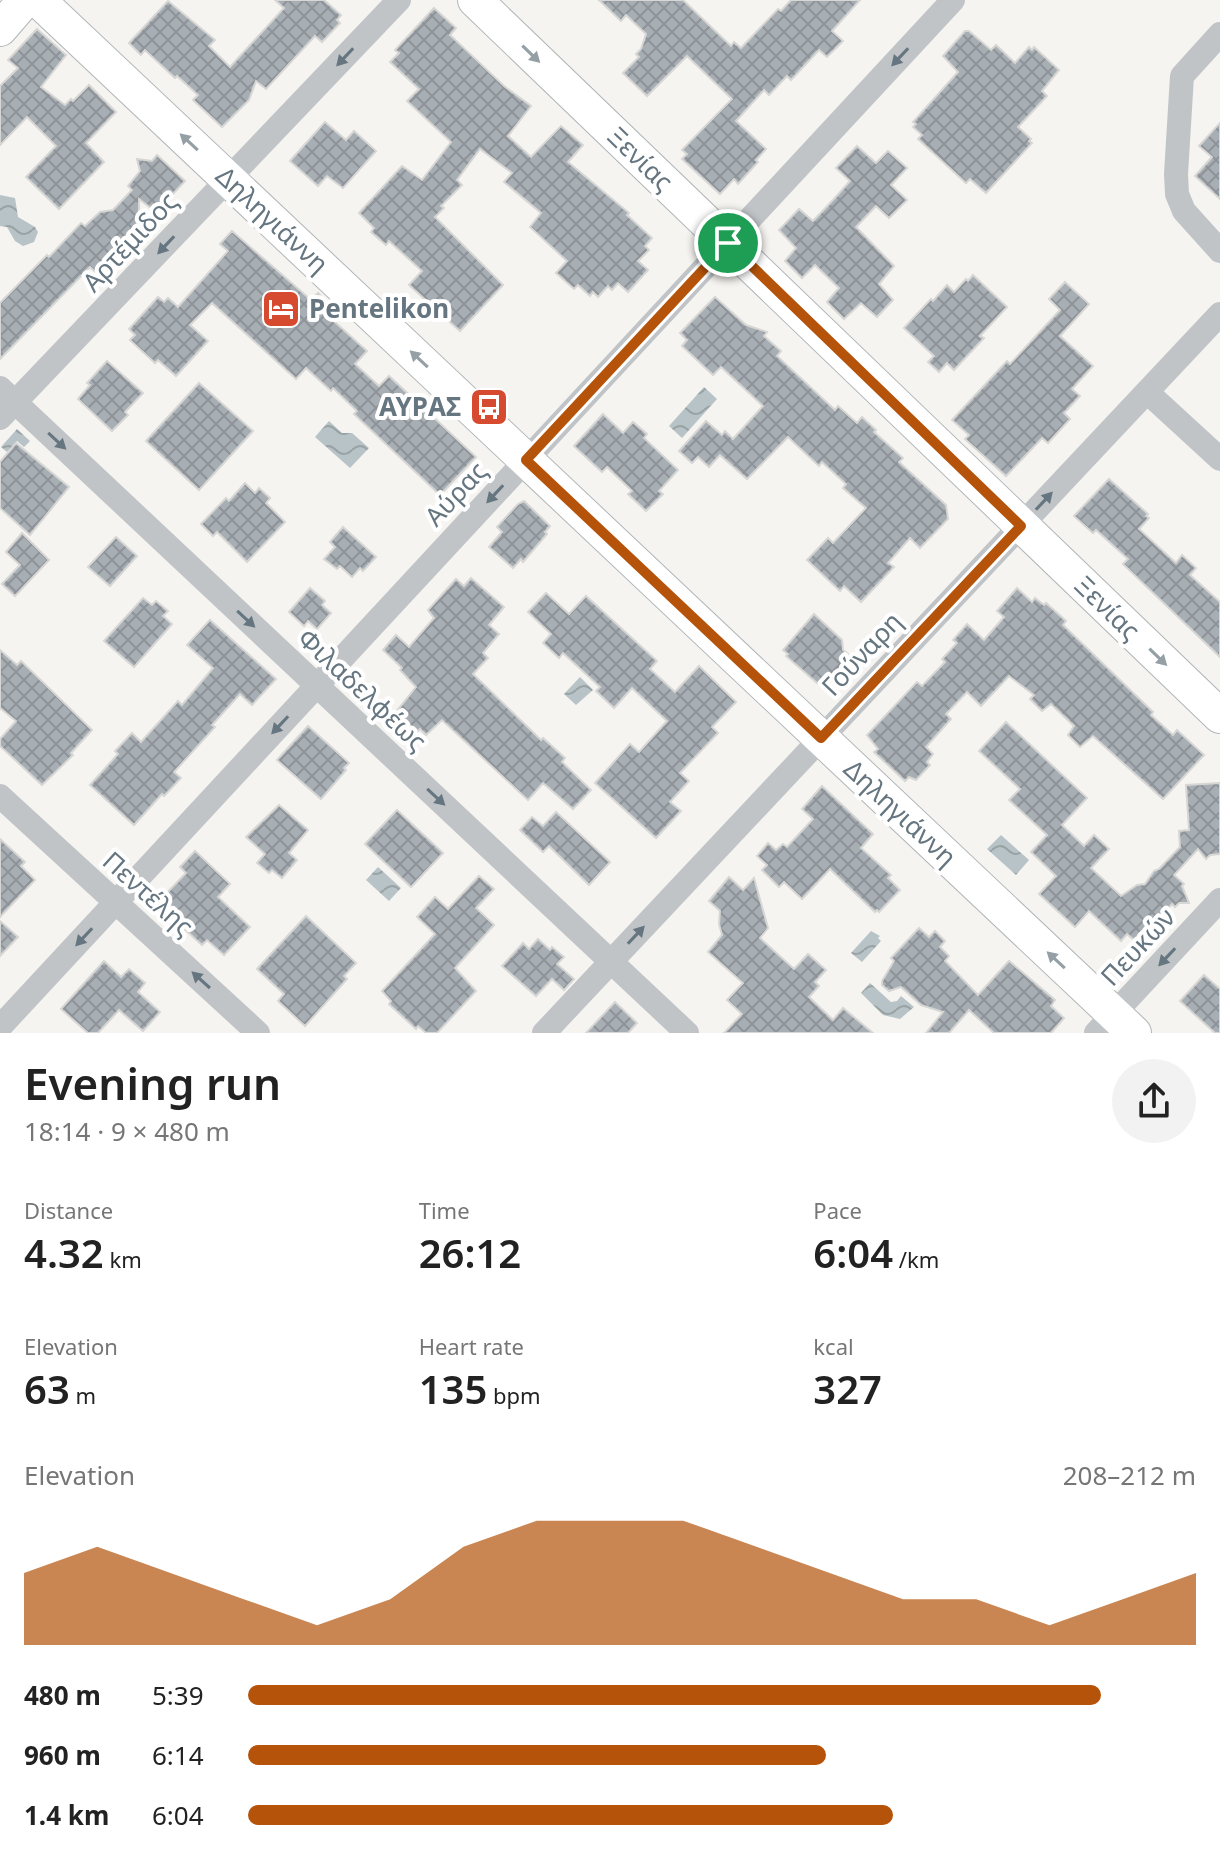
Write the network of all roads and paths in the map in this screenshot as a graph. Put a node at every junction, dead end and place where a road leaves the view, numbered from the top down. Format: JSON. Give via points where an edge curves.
{"nodes":[{"id":1,"x":25,"y":0,"type":"edge"},
{"id":2,"x":38,"y":0,"type":"edge"},
{"id":3,"x":399,"y":0,"type":"edge"},
{"id":4,"x":475,"y":0,"type":"edge"},
{"id":5,"x":953,"y":0,"type":"edge"},
{"id":6,"x":0,"y":29,"type":"edge"},
{"id":7,"x":1220,"y":34,"type":"edge"},
{"id":8,"x":228,"y":179,"type":"junction"},
{"id":9,"x":728,"y":243,"type":"junction"},
{"id":10,"x":1220,"y":251,"type":"edge"},
{"id":11,"x":1220,"y":314,"type":"edge"},
{"id":12,"x":1147,"y":392,"type":"junction"},
{"id":13,"x":5,"y":403,"type":"edge"},
{"id":14,"x":1220,"y":459,"type":"edge"},
{"id":15,"x":526,"y":460,"type":"junction"},
{"id":16,"x":1021,"y":526,"type":"junction"},
{"id":17,"x":317,"y":685,"type":"junction"},
{"id":18,"x":1220,"y":716,"type":"edge"},
{"id":19,"x":821,"y":738,"type":"junction"},
{"id":20,"x":0,"y":796,"type":"edge"},
{"id":21,"x":1220,"y":900,"type":"edge"},
{"id":22,"x":115,"y":902,"type":"junction"},
{"id":23,"x":611,"y":962,"type":"junction"},
{"id":24,"x":0,"y":1027,"type":"edge"},
{"id":25,"x":1114,"y":1027,"type":"edge"},
{"id":26,"x":258,"y":1033,"type":"edge"},
{"id":27,"x":544,"y":1033,"type":"edge"},
{"id":28,"x":687,"y":1033,"type":"edge"}],
"edges":[{"from":1,"to":6,"type":"street"},
{"from":8,"to":2,"type":"street","name":"Δηληγιάννη","one_way":true},
{"from":3,"to":8,"type":"street","name":"Αρτέμιδος","one_way":true},
{"from":4,"to":9,"type":"street","name":"Ξενίας","one_way":true},
{"from":5,"to":9,"type":"street","name":"Αύρας","one_way":true},
{"from":7,"to":10,"type":"street","via":[[1182,76],[1176,174],[1184,211]]},
{"from":8,"to":13,"type":"street","name":"Αρτέμιδος","one_way":true},
{"from":15,"to":8,"type":"street","name":"Δηληγιάννη","one_way":true},
{"from":9,"to":15,"type":"street","name":"Αύρας"},
{"from":9,"to":16,"type":"street","name":"Ξενίας"},
{"from":11,"to":12,"type":"street","name":"Γούναρη"},
{"from":12,"to":14,"type":"street"},
{"from":16,"to":12,"type":"street","name":"Γούναρη","one_way":true},
{"from":13,"to":17,"type":"street","name":"Φιλαδελφέως","one_way":true},
{"from":15,"to":17,"type":"street","name":"Αύρας","one_way":true},
{"from":15,"to":19,"type":"street","name":"Δηληγιάννη"},
{"from":16,"to":18,"type":"street","name":"Ξενίας","one_way":true},
{"from":16,"to":19,"type":"street","name":"Γούναρη"},
{"from":17,"to":22,"type":"street","name":"Αύρας","one_way":true},
{"from":17,"to":23,"type":"street","name":"Φιλαδελφέως","one_way":true},
{"from":23,"to":19,"type":"street","name":"Γούναρη","one_way":true},
{"from":25,"to":19,"type":"street","name":"Δηληγιάννη","one_way":true},
{"from":20,"to":22,"type":"street","name":"Πεντέλης"},
{"from":21,"to":25,"type":"street","name":"Πευκών","one_way":true},
{"from":22,"to":24,"type":"street","name":"Αύρας","one_way":true},
{"from":26,"to":22,"type":"street","name":"Πεντέλης","one_way":true},
{"from":23,"to":27,"type":"street","name":"Γούναρη"},
{"from":23,"to":28,"type":"street","name":"Φιλαδελφέως"}]}
